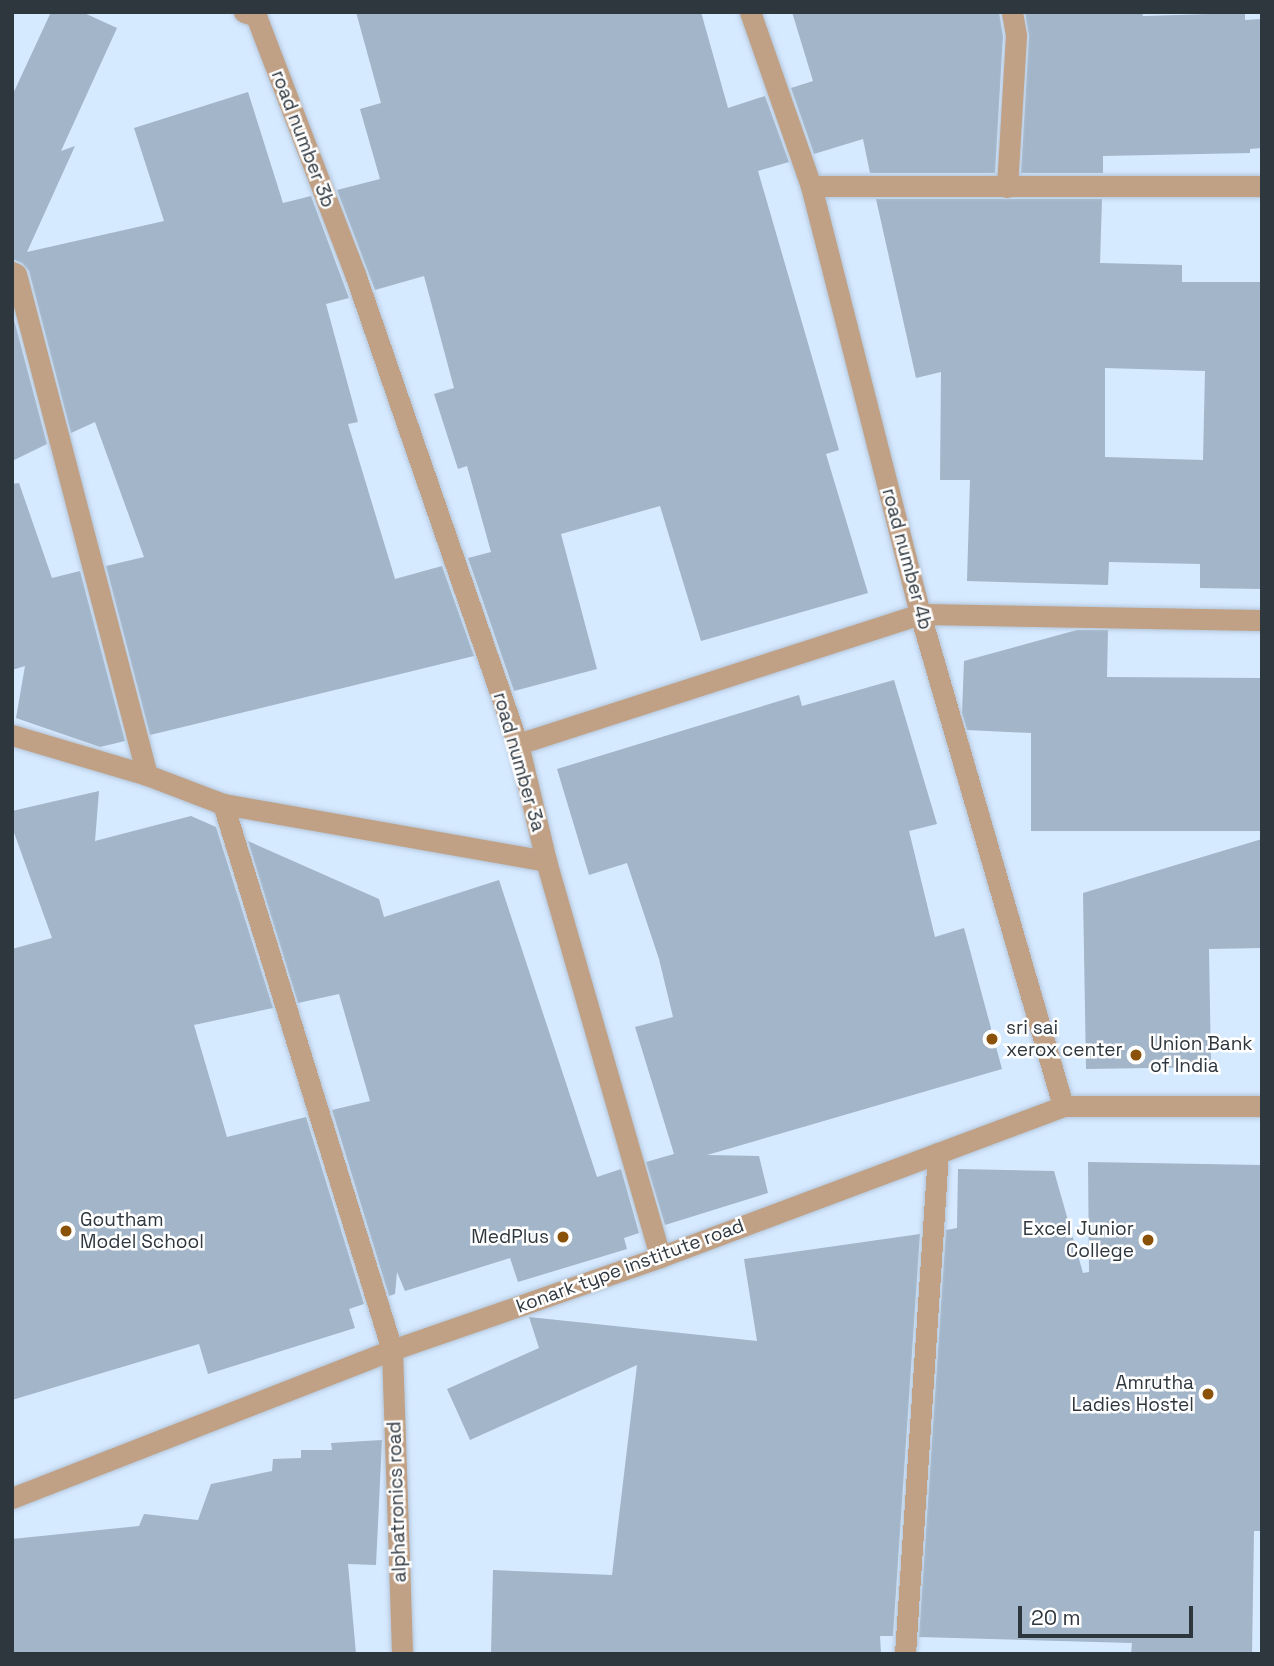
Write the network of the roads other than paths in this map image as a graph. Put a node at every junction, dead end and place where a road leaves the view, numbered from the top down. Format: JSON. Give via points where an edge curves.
{"nodes":[{"id":1,"x":244,"y":12,"type":"edge"},
{"id":2,"x":750,"y":12,"type":"edge"},
{"id":3,"x":1012,"y":12,"type":"edge"},
{"id":4,"x":811,"y":186,"type":"junction"},
{"id":5,"x":1262,"y":186,"type":"edge"},
{"id":6,"x":1007,"y":187,"type":"junction"},
{"id":7,"x":12,"y":272,"type":"edge"},
{"id":8,"x":355,"y":274,"type":"joint"},
{"id":9,"x":920,"y":614,"type":"junction"},
{"id":10,"x":1262,"y":620,"type":"edge"},
{"id":11,"x":12,"y":735,"type":"edge"},
{"id":12,"x":518,"y":744,"type":"junction"},
{"id":13,"x":147,"y":775,"type":"junction"},
{"id":14,"x":223,"y":804,"type":"junction"},
{"id":15,"x":546,"y":862,"type":"junction"},
{"id":16,"x":1063,"y":1106,"type":"junction"},
{"id":17,"x":1262,"y":1106,"type":"edge"},
{"id":18,"x":938,"y":1153,"type":"junction"},
{"id":19,"x":660,"y":1256,"type":"junction"},
{"id":20,"x":392,"y":1350,"type":"junction"},
{"id":21,"x":12,"y":1498,"type":"edge"},
{"id":22,"x":402,"y":1654,"type":"edge"},
{"id":23,"x":905,"y":1654,"type":"edge"}],
"edges":[{"from":1,"to":8,"type":"street","name":"road number 3b","via":[[256,16]]},
{"from":2,"to":4,"type":"street","name":"road number 4b"},
{"from":3,"to":6,"type":"street","via":[[1016,35]]},
{"from":4,"to":6,"type":"street"},
{"from":4,"to":9,"type":"street","name":"road number 4b"},
{"from":5,"to":6,"type":"street"},
{"from":7,"to":13,"type":"street"},
{"from":8,"to":12,"type":"street","name":"road number 3a"},
{"from":9,"to":10,"type":"street"},
{"from":9,"to":12,"type":"street"},
{"from":9,"to":16,"type":"street","name":"road number 4b"},
{"from":11,"to":13,"type":"street"},
{"from":12,"to":15,"type":"street","name":"road number 3a"},
{"from":13,"to":14,"type":"street"},
{"from":14,"to":15,"type":"street"},
{"from":14,"to":20,"type":"street","name":"alphatronics road"},
{"from":15,"to":19,"type":"street","name":"road number 3a"},
{"from":16,"to":17,"type":"street","name":"konark type institute road"},
{"from":16,"to":18,"type":"street","name":"konark type institute road"},
{"from":18,"to":19,"type":"street","name":"konark type institute road"},
{"from":18,"to":23,"type":"street"},
{"from":19,"to":20,"type":"street","name":"konark type institute road"},
{"from":20,"to":21,"type":"street","name":"konark type institute road"},
{"from":20,"to":22,"type":"street","name":"alphatronics road"}]}
